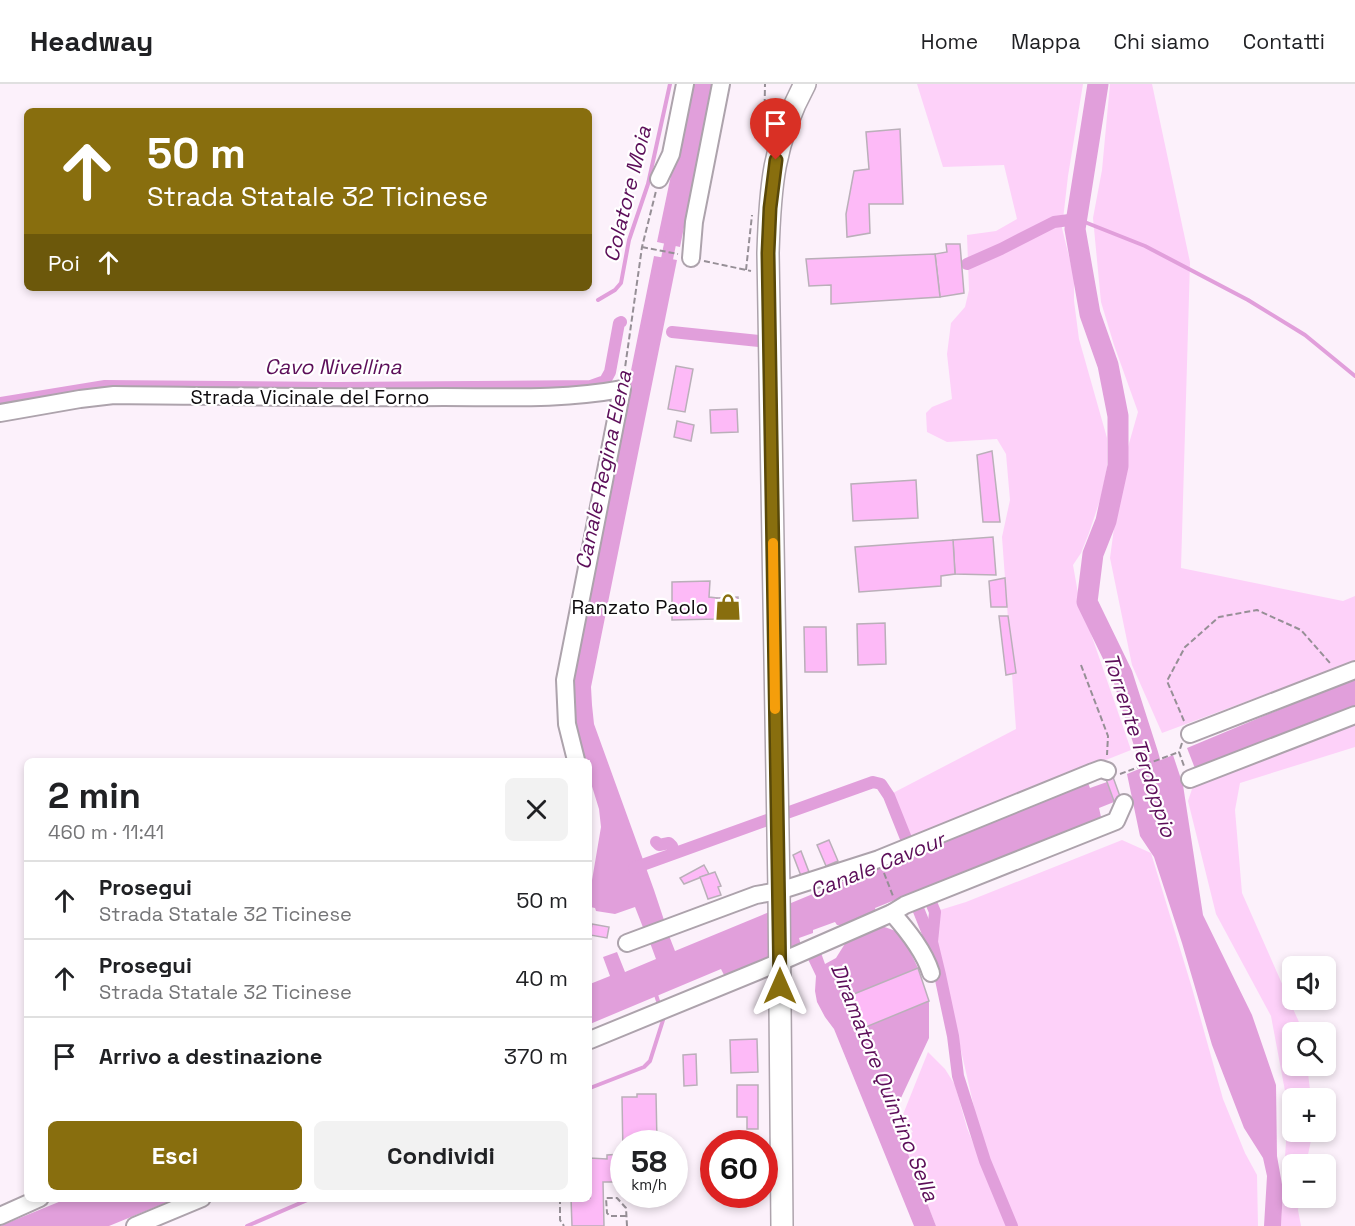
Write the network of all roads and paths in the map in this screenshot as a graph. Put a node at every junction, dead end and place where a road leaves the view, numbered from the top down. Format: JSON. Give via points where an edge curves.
{"nodes":[{"id":1,"x":685,"y":84,"type":"edge"},
{"id":2,"x":721,"y":84,"type":"edge"},
{"id":3,"x":805,"y":84,"type":"edge"},
{"id":4,"x":659,"y":179,"type":"joint"},
{"id":5,"x":642,"y":247,"type":"junction"},
{"id":6,"x":685,"y":256,"type":"junction"},
{"id":7,"x":769,"y":274,"type":"junction"},
{"id":8,"x":622,"y":389,"type":"junction"},
{"id":9,"x":0,"y":413,"type":"edge"},
{"id":10,"x":1081,"y":664,"type":"dead end"},
{"id":11,"x":1333,"y":666,"type":"dead end"},
{"id":12,"x":1355,"y":670,"type":"edge"},
{"id":13,"x":1355,"y":715,"type":"edge"},
{"id":14,"x":1190,"y":734,"type":"joint"},
{"id":15,"x":1179,"y":752,"type":"dead end"},
{"id":16,"x":576,"y":758,"type":"edge"},
{"id":17,"x":1111,"y":773,"type":"junction"},
{"id":18,"x":1190,"y":779,"type":"dead end"},
{"id":19,"x":1124,"y":803,"type":"dead end"},
{"id":20,"x":881,"y":866,"type":"dead end"},
{"id":21,"x":779,"y":898,"type":"junction"},
{"id":22,"x":894,"y":907,"type":"junction"},
{"id":23,"x":627,"y":943,"type":"dead end"},
{"id":24,"x":780,"y":957,"type":"junction"},
{"id":25,"x":931,"y":973,"type":"dead end"},
{"id":26,"x":592,"y":1039,"type":"edge"},
{"id":27,"x":31,"y":1202,"type":"edge"},
{"id":28,"x":192,"y":1202,"type":"edge"},
{"id":29,"x":560,"y":1202,"type":"edge"},
{"id":30,"x":0,"y":1216,"type":"edge"},
{"id":31,"x":626,"y":1216,"type":"junction"},
{"id":32,"x":135,"y":1226,"type":"edge"},
{"id":33,"x":564,"y":1226,"type":"edge"},
{"id":34,"x":627,"y":1226,"type":"edge"},
{"id":35,"x":782,"y":1226,"type":"edge"}],
"edges":[{"from":1,"to":4,"type":"street","via":[[671,154]]},
{"from":2,"to":6,"type":"street"},
{"from":3,"to":7,"type":"main road","via":[[786,123],[776,160],[770,208]]},
{"from":4,"to":5,"type":"path"},
{"from":5,"to":6,"type":"path"},
{"from":5,"to":8,"type":"path"},
{"from":6,"to":7,"type":"path"},
{"from":7,"to":21,"type":"main road"},
{"from":8,"to":9,"type":"street","name":"Strada Vicinale del Forno","via":[[545,397],[114,395]]},
{"from":8,"to":16,"type":"street","via":[[565,680],[567,724]]},
{"from":10,"to":17,"type":"path","via":[[1108,736]]},
{"from":11,"to":14,"type":"path","via":[[1301,630],[1257,610],[1219,617],[1185,647],[1167,681]]},
{"from":12,"to":14,"type":"street"},
{"from":13,"to":18,"type":"street"},
{"from":15,"to":17,"type":"path"},
{"from":17,"to":21,"type":"street","via":[[1101,769],[1093,772]]},
{"from":19,"to":22,"type":"street","via":[[1116,821]]},
{"from":20,"to":22,"type":"path"},
{"from":21,"to":23,"type":"street","via":[[756,895]]},
{"from":21,"to":24,"type":"main road"},
{"from":22,"to":24,"type":"street"},
{"from":22,"to":25,"type":"street"},
{"from":24,"to":26,"type":"street"},
{"from":24,"to":35,"type":"main road"},
{"from":27,"to":30,"type":"street"},
{"from":28,"to":32,"type":"street"},
{"from":29,"to":33,"type":"path"},
{"from":31,"to":31,"type":"path","via":[[626,1208],[617,1198],[606,1198],[610,1216]]},
{"from":31,"to":34,"type":"path"}]}
